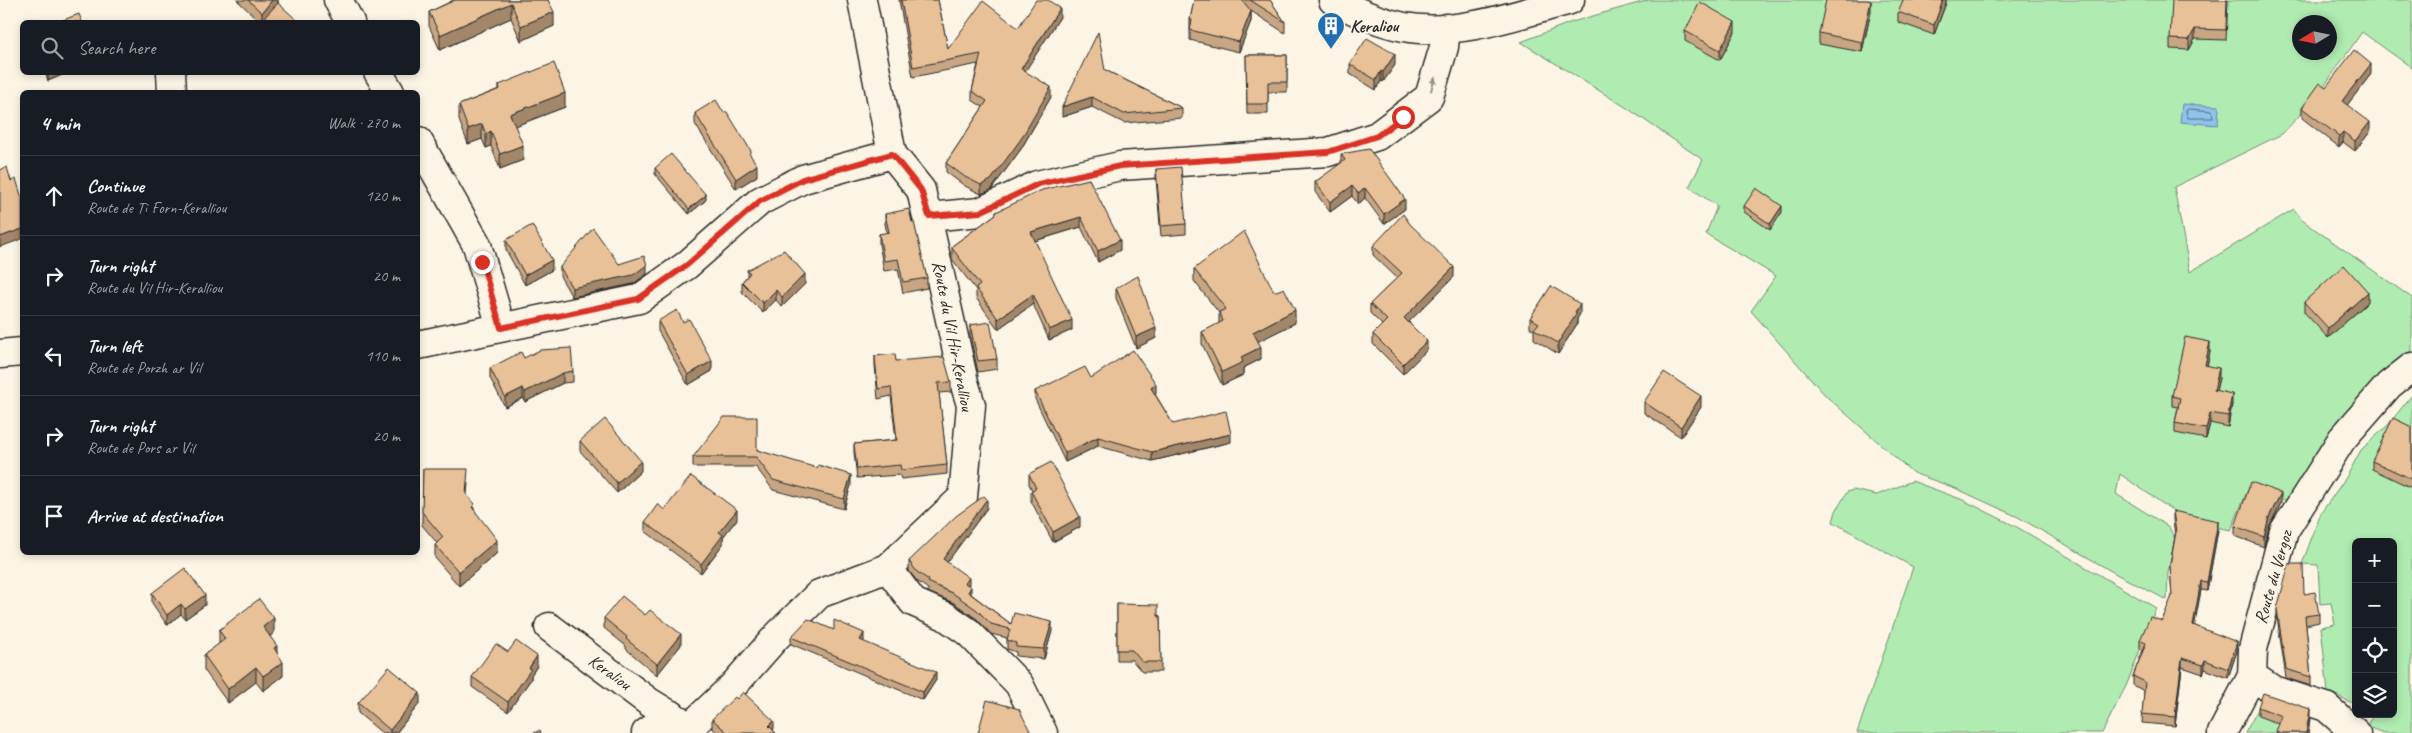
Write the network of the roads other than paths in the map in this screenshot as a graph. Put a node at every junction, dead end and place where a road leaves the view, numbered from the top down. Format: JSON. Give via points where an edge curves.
{"nodes":[{"id":1,"x":338,"y":0,"type":"edge"},
{"id":2,"x":862,"y":0,"type":"edge"},
{"id":3,"x":1333,"y":0,"type":"edge"},
{"id":4,"x":1570,"y":0,"type":"edge"},
{"id":5,"x":349,"y":20,"type":"edge"},
{"id":6,"x":1446,"y":28,"type":"junction"},
{"id":7,"x":171,"y":75,"type":"edge"},
{"id":8,"x":380,"y":75,"type":"edge"},
{"id":9,"x":172,"y":90,"type":"edge"},
{"id":10,"x":389,"y":90,"type":"edge"},
{"id":11,"x":420,"y":145,"type":"edge"},
{"id":12,"x":892,"y":154,"type":"junction"},
{"id":13,"x":929,"y":216,"type":"junction"},
{"id":14,"x":501,"y":328,"type":"junction"},
{"id":15,"x":420,"y":345,"type":"edge"},
{"id":16,"x":20,"y":352,"type":"edge"},
{"id":17,"x":0,"y":354,"type":"edge"},
{"id":18,"x":2412,"y":367,"type":"edge"},
{"id":19,"x":888,"y":568,"type":"junction"},
{"id":20,"x":549,"y":628,"type":"dead end"},
{"id":21,"x":2252,"y":676,"type":"junction"},
{"id":22,"x":685,"y":725,"type":"edge"},
{"id":23,"x":646,"y":733,"type":"edge"},
{"id":24,"x":1043,"y":733,"type":"edge"},
{"id":25,"x":2222,"y":733,"type":"edge"},
{"id":26,"x":2356,"y":733,"type":"edge"}],
"edges":[{"from":1,"to":5,"type":"street"},
{"from":2,"to":12,"type":"street","name":"Route du Vil Hir-Keralliou"},
{"from":3,"to":6,"type":"street","via":[[1360,15],[1405,27]]},
{"from":4,"to":6,"type":"street","via":[[1504,18]]},
{"from":13,"to":6,"type":"street","one_way":true,"via":[[980,212],[1038,184],[1120,166],[1328,152],[1377,136],[1429,97],[1444,47]]},
{"from":7,"to":9,"type":"street"},
{"from":8,"to":10,"type":"street"},
{"from":11,"to":14,"type":"street","via":[[477,245]]},
{"from":12,"to":13,"type":"street","name":"Route du Vil Hir-Keralliou","via":[[921,190]]},
{"from":12,"to":14,"type":"street","via":[[803,179],[760,201],[687,265],[638,299]]},
{"from":13,"to":19,"type":"street","name":"Route du Vil Hir-Keralliou","via":[[971,405],[963,497]]},
{"from":14,"to":15,"type":"street"},
{"from":16,"to":17,"type":"street"},
{"from":18,"to":21,"type":"street","name":"Route du Vergoz","via":[[2389,385],[2342,440],[2284,531],[2253,649]]},
{"from":19,"to":22,"type":"street","name":"Route du Vil Hir-Keralliou","via":[[819,594],[732,687]]},
{"from":19,"to":24,"type":"street","via":[[913,602],[945,616],[968,632],[1019,684]]},
{"from":20,"to":22,"type":"street","name":"Keraliou"},
{"from":21,"to":25,"type":"street","name":"Route du Vergoz"},
{"from":21,"to":26,"type":"street","via":[[2273,690],[2326,707]]},
{"from":22,"to":23,"type":"street"}]}
